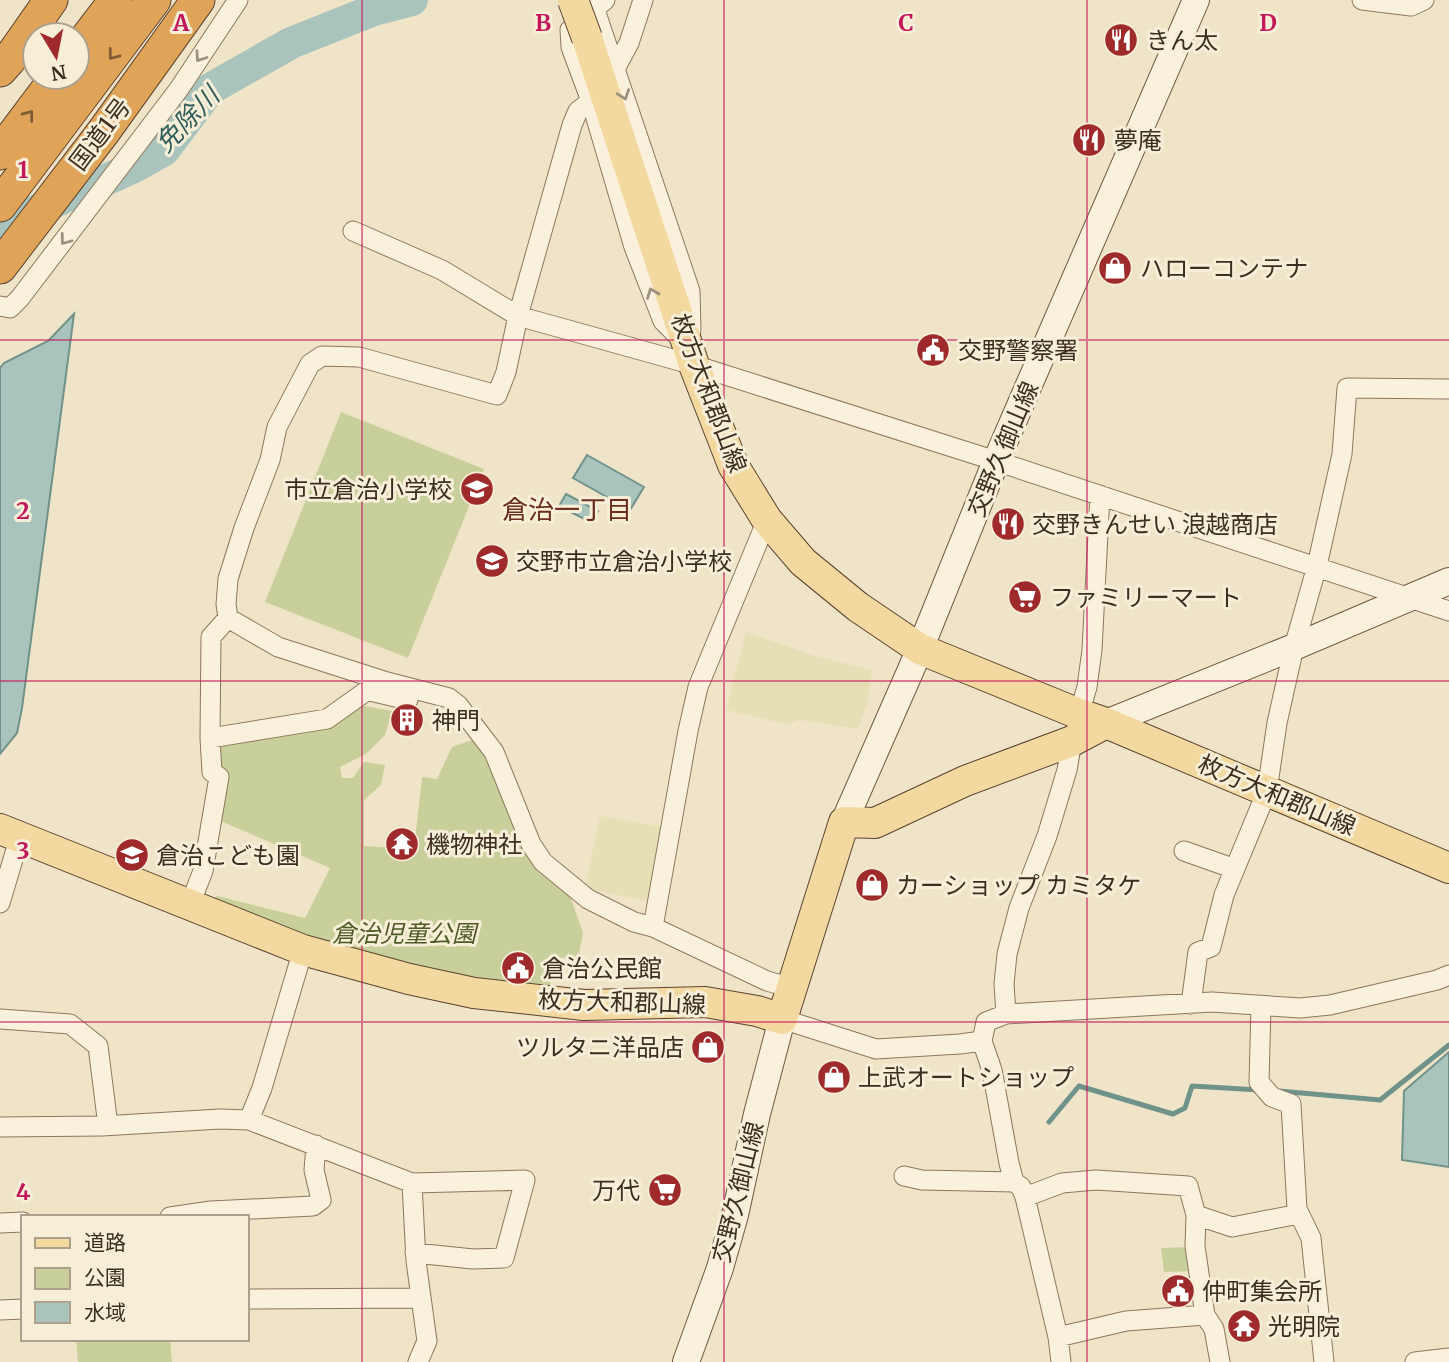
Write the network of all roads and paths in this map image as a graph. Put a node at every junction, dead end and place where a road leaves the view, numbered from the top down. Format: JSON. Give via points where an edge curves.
{"nodes":[{"id":1,"x":51,"y":0,"type":"edge"},
{"id":2,"x":116,"y":0,"type":"edge"},
{"id":3,"x":154,"y":0,"type":"edge"},
{"id":4,"x":198,"y":0,"type":"edge"},
{"id":5,"x":238,"y":0,"type":"edge"},
{"id":6,"x":643,"y":0,"type":"edge"},
{"id":7,"x":1196,"y":0,"type":"edge"},
{"id":8,"x":1362,"y":0,"type":"edge"},
{"id":9,"x":1424,"y":0,"type":"edge"},
{"id":10,"x":591,"y":2,"type":"edge"},
{"id":11,"x":91,"y":33,"type":"edge"},
{"id":12,"x":3,"y":67,"type":"edge"},
{"id":13,"x":615,"y":69,"type":"junction"},
{"id":14,"x":46,"y":91,"type":"edge"},
{"id":15,"x":591,"y":101,"type":"junction"},
{"id":16,"x":104,"y":131,"type":"junction"},
{"id":17,"x":0,"y":153,"type":"edge"},
{"id":18,"x":0,"y":205,"type":"edge"},
{"id":19,"x":353,"y":232,"type":"dead end"},
{"id":20,"x":0,"y":253,"type":"edge"},
{"id":21,"x":0,"y":267,"type":"edge"},
{"id":22,"x":0,"y":306,"type":"edge"},
{"id":23,"x":519,"y":316,"type":"junction"},
{"id":24,"x":692,"y":356,"type":"junction"},
{"id":25,"x":1449,"y":389,"type":"edge"},
{"id":26,"x":996,"y":461,"type":"junction"},
{"id":27,"x":1100,"y":495,"type":"junction"},
{"id":28,"x":767,"y":520,"type":"junction"},
{"id":29,"x":1317,"y":566,"type":"junction"},
{"id":30,"x":1449,"y":581,"type":"edge"},
{"id":31,"x":1410,"y":598,"type":"junction"},
{"id":32,"x":1449,"y":611,"type":"edge"},
{"id":33,"x":228,"y":618,"type":"junction"},
{"id":34,"x":1294,"y":647,"type":"junction"},
{"id":35,"x":920,"y":649,"type":"junction"},
{"id":36,"x":449,"y":698,"type":"junction"},
{"id":37,"x":1085,"y":726,"type":"junction"},
{"id":38,"x":210,"y":738,"type":"junction"},
{"id":39,"x":1267,"y":791,"type":"junction"},
{"id":40,"x":844,"y":822,"type":"junction"},
{"id":41,"x":10,"y":832,"type":"edge"},
{"id":42,"x":1184,"y":850,"type":"dead end"},
{"id":43,"x":1449,"y":868,"type":"edge"},
{"id":44,"x":1235,"y":869,"type":"junction"},
{"id":45,"x":0,"y":902,"type":"edge"},
{"id":46,"x":190,"y":904,"type":"junction"},
{"id":47,"x":653,"y":928,"type":"junction"},
{"id":48,"x":303,"y":950,"type":"junction"},
{"id":49,"x":1449,"y":975,"type":"edge"},
{"id":50,"x":792,"y":988,"type":"junction"},
{"id":51,"x":1191,"y":1004,"type":"junction"},
{"id":52,"x":1261,"y":1007,"type":"junction"},
{"id":53,"x":1006,"y":1014,"type":"junction"},
{"id":54,"x":0,"y":1019,"type":"edge"},
{"id":55,"x":782,"y":1019,"type":"junction"},
{"id":56,"x":982,"y":1041,"type":"junction"},
{"id":57,"x":250,"y":1120,"type":"junction"},
{"id":58,"x":108,"y":1126,"type":"junction"},
{"id":59,"x":0,"y":1127,"type":"edge"},
{"id":60,"x":316,"y":1145,"type":"junction"},
{"id":61,"x":904,"y":1176,"type":"dead end"},
{"id":62,"x":412,"y":1183,"type":"junction"},
{"id":63,"x":1020,"y":1190,"type":"junction"},
{"id":64,"x":1299,"y":1214,"type":"junction"},
{"id":65,"x":184,"y":1215,"type":"edge"},
{"id":66,"x":1196,"y":1215,"type":"junction"},
{"id":67,"x":0,"y":1223,"type":"edge"},
{"id":68,"x":21,"y":1223,"type":"edge"},
{"id":69,"x":415,"y":1253,"type":"junction"},
{"id":70,"x":421,"y":1298,"type":"junction"},
{"id":71,"x":248,"y":1299,"type":"edge"},
{"id":72,"x":21,"y":1309,"type":"edge"},
{"id":73,"x":0,"y":1310,"type":"edge"},
{"id":74,"x":1205,"y":1315,"type":"junction"},
{"id":75,"x":1058,"y":1338,"type":"junction"},
{"id":76,"x":1449,"y":1358,"type":"edge"},
{"id":77,"x":1424,"y":1361,"type":"edge"},
{"id":78,"x":418,"y":1362,"type":"edge"},
{"id":79,"x":686,"y":1362,"type":"edge"},
{"id":80,"x":1061,"y":1362,"type":"edge"},
{"id":81,"x":1220,"y":1362,"type":"edge"},
{"id":82,"x":1324,"y":1362,"type":"edge"}],
"edges":[{"from":1,"to":12,"type":"highway"},
{"from":2,"to":11,"type":"highway"},
{"from":3,"to":18,"type":"highway","one_way":true},
{"from":4,"to":16,"type":"highway","name":"国道1号"},
{"from":5,"to":22,"type":"street","one_way":true,"via":[[178,89],[20,298],[10,308]]},
{"from":6,"to":13,"type":"street"},
{"from":7,"to":26,"type":"main road","name":"交野久御山線"},
{"from":8,"to":9,"type":"street","via":[[1411,6]]},
{"from":10,"to":13,"type":"street"},
{"from":10,"to":15,"type":"street","via":[[570,30],[571,47]]},
{"from":10,"to":24,"type":"main road","name":"枚方大和郡山線","bridge":true,"via":[[587,38]]},
{"from":13,"to":24,"type":"street","one_way":true,"via":[[690,291]]},
{"from":17,"to":14,"type":"highway","one_way":true},
{"from":15,"to":23,"type":"street","via":[[578,111],[572,125]]},
{"from":24,"to":15,"type":"street","one_way":true,"via":[[663,321],[634,247]]},
{"from":16,"to":20,"type":"highway"},
{"from":16,"to":21,"type":"highway","name":"国道1号"},
{"from":19,"to":23,"type":"street","via":[[442,270]]},
{"from":23,"to":24,"type":"street"},
{"from":23,"to":33,"type":"street","via":[[497,395],[359,357],[322,356],[310,364],[277,427],[270,460],[244,528],[228,579]]},
{"from":24,"to":26,"type":"street"},
{"from":24,"to":28,"type":"main road","name":"枚方大和郡山線","via":[[733,465]]},
{"from":25,"to":29,"type":"street","via":[[1346,388],[1342,454]]},
{"from":26,"to":27,"type":"street"},
{"from":26,"to":35,"type":"main road","name":"交野久御山線"},
{"from":27,"to":29,"type":"street"},
{"from":27,"to":37,"type":"street"},
{"from":28,"to":35,"type":"main road","name":"枚方大和郡山線","via":[[803,562]]},
{"from":28,"to":47,"type":"street","via":[[698,687]]},
{"from":29,"to":31,"type":"street"},
{"from":29,"to":34,"type":"street"},
{"from":30,"to":31,"type":"main road"},
{"from":31,"to":32,"type":"street"},
{"from":31,"to":34,"type":"main road"},
{"from":33,"to":36,"type":"street","via":[[278,647]]},
{"from":33,"to":38,"type":"street","via":[[211,637]]},
{"from":34,"to":37,"type":"main road"},
{"from":34,"to":39,"type":"street"},
{"from":35,"to":37,"type":"main road","name":"枚方大和郡山線"},
{"from":35,"to":40,"type":"main road","name":"交野久御山線"},
{"from":36,"to":38,"type":"street","via":[[443,708],[370,691],[327,719]]},
{"from":36,"to":47,"type":"street","via":[[494,752],[531,844],[543,862],[588,899]]},
{"from":37,"to":39,"type":"main road","name":"枚方大和郡山線"},
{"from":37,"to":40,"type":"main road","via":[[875,823]]},
{"from":37,"to":53,"type":"street","via":[[1019,908],[1007,954]]},
{"from":38,"to":46,"type":"street","via":[[212,772],[219,777],[203,871]]},
{"from":39,"to":43,"type":"main road","name":"枚方大和郡山線"},
{"from":39,"to":44,"type":"street"},
{"from":40,"to":50,"type":"main road"},
{"from":41,"to":45,"type":"street"},
{"from":41,"to":46,"type":"main road","name":"枚方大和郡山線"},
{"from":42,"to":44,"type":"street"},
{"from":44,"to":51,"type":"street","via":[[1211,947],[1198,952]]},
{"from":46,"to":48,"type":"main road","name":"枚方大和郡山線"},
{"from":47,"to":50,"type":"street"},
{"from":48,"to":55,"type":"main road","name":"枚方大和郡山線","via":[[474,993],[584,1005],[705,1002]]},
{"from":48,"to":57,"type":"street"},
{"from":49,"to":52,"type":"street","via":[[1330,1005]]},
{"from":50,"to":55,"type":"main road"},
{"from":51,"to":52,"type":"street"},
{"from":51,"to":53,"type":"street"},
{"from":52,"to":64,"type":"street","via":[[1259,1082],[1272,1097],[1291,1104]]},
{"from":53,"to":56,"type":"street","via":[[986,1022]]},
{"from":54,"to":58,"type":"street","via":[[70,1024],[98,1046]]},
{"from":55,"to":56,"type":"street","via":[[876,1049]]},
{"from":55,"to":79,"type":"main road","name":"交野久御山線","via":[[735,1215]]},
{"from":56,"to":63,"type":"street","via":[[1009,1163]]},
{"from":57,"to":58,"type":"street"},
{"from":57,"to":60,"type":"street"},
{"from":58,"to":59,"type":"street"},
{"from":60,"to":62,"type":"street"},
{"from":60,"to":65,"type":"street","via":[[314,1170],[321,1200],[313,1206]]},
{"from":61,"to":63,"type":"street"},
{"from":62,"to":69,"type":"street"},
{"from":62,"to":69,"type":"street","via":[[525,1180],[504,1258]]},
{"from":63,"to":66,"type":"street","via":[[1096,1180],[1188,1186]]},
{"from":63,"to":75,"type":"street"},
{"from":64,"to":66,"type":"street","via":[[1232,1227]]},
{"from":64,"to":82,"type":"street","via":[[1311,1238]]},
{"from":66,"to":74,"type":"street","via":[[1195,1246]]},
{"from":67,"to":68,"type":"street"},
{"from":69,"to":70,"type":"street"},
{"from":70,"to":71,"type":"street"},
{"from":70,"to":78,"type":"street","via":[[427,1341]]},
{"from":72,"to":73,"type":"street"},
{"from":74,"to":75,"type":"street","via":[[1126,1321]]},
{"from":74,"to":81,"type":"street","via":[[1214,1329]]},
{"from":75,"to":80,"type":"street"},
{"from":76,"to":77,"type":"street"}]}
